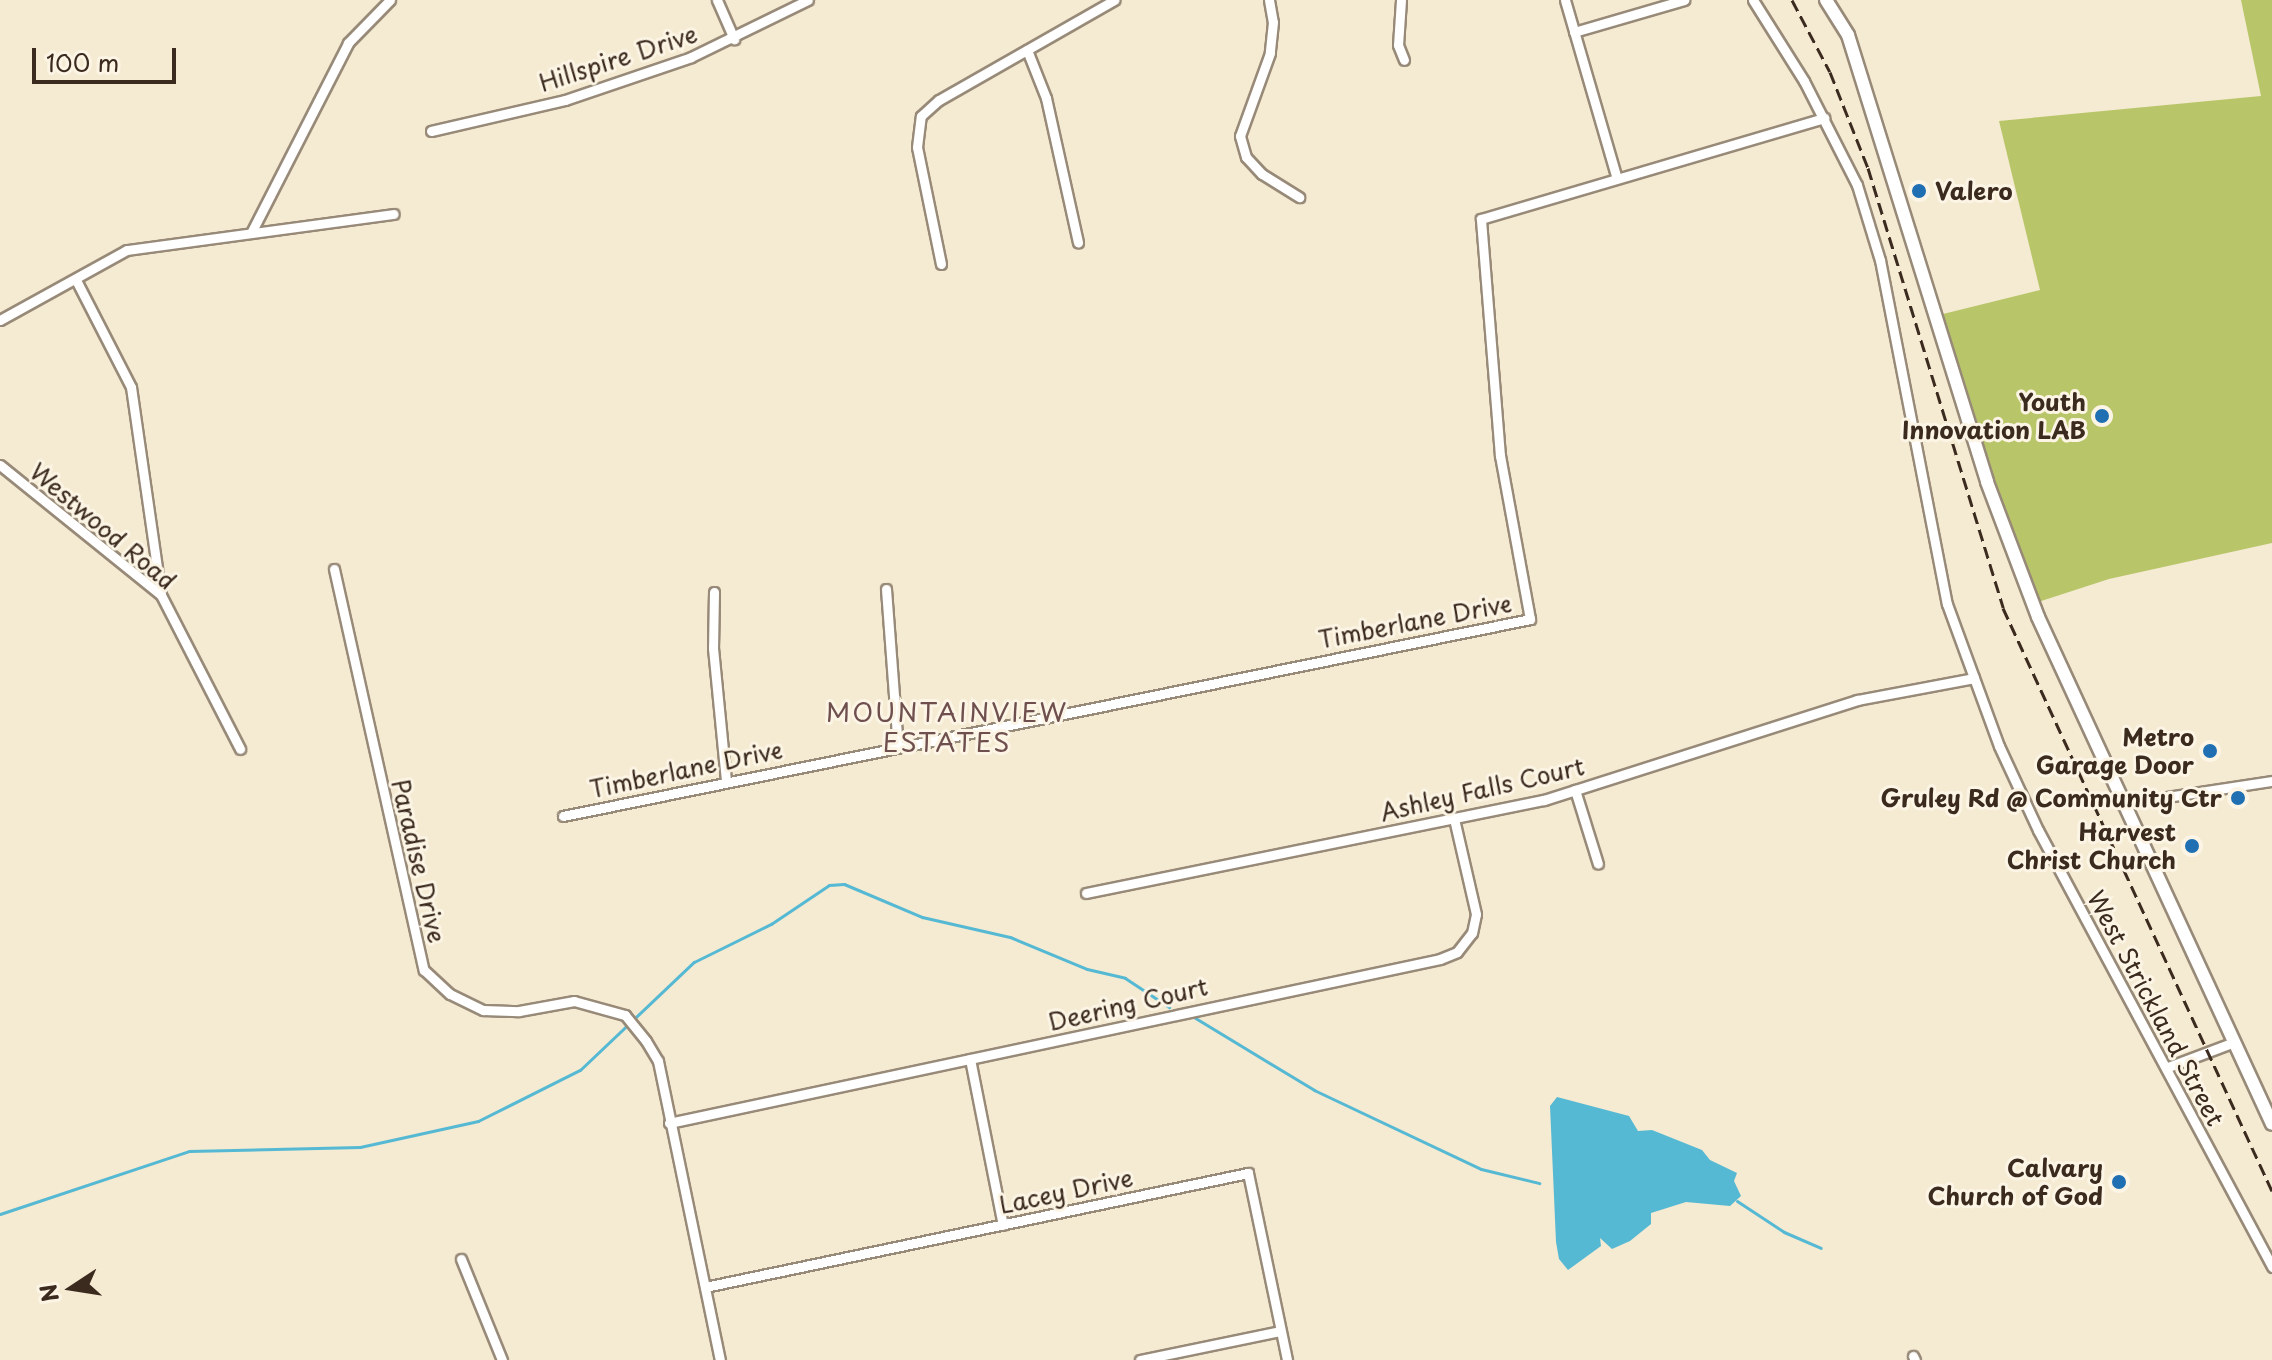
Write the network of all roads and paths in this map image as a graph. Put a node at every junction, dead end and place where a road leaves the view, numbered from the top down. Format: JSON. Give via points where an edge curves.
{"nodes":[{"id":1,"x":390,"y":0,"type":"edge"},
{"id":2,"x":717,"y":0,"type":"edge"},
{"id":3,"x":808,"y":0,"type":"edge"},
{"id":4,"x":1114,"y":0,"type":"edge"},
{"id":5,"x":1269,"y":0,"type":"edge"},
{"id":6,"x":1401,"y":0,"type":"edge"},
{"id":7,"x":1565,"y":0,"type":"edge"},
{"id":8,"x":1684,"y":0,"type":"edge"},
{"id":9,"x":1753,"y":0,"type":"edge"},
{"id":10,"x":1826,"y":0,"type":"edge"},
{"id":11,"x":1574,"y":32,"type":"junction"},
{"id":12,"x":734,"y":39,"type":"junction"},
{"id":13,"x":1027,"y":50,"type":"junction"},
{"id":14,"x":1404,"y":60,"type":"dead end"},
{"id":15,"x":1824,"y":118,"type":"junction"},
{"id":16,"x":431,"y":131,"type":"dead end"},
{"id":17,"x":1616,"y":175,"type":"junction"},
{"id":18,"x":1299,"y":197,"type":"dead end"},
{"id":19,"x":394,"y":214,"type":"dead end"},
{"id":20,"x":252,"y":231,"type":"junction"},
{"id":21,"x":1078,"y":242,"type":"dead end"},
{"id":22,"x":941,"y":264,"type":"dead end"},
{"id":23,"x":76,"y":280,"type":"junction"},
{"id":24,"x":0,"y":320,"type":"edge"},
{"id":25,"x":0,"y":465,"type":"edge"},
{"id":26,"x":334,"y":569,"type":"dead end"},
{"id":27,"x":886,"y":589,"type":"dead end"},
{"id":28,"x":714,"y":592,"type":"dead end"},
{"id":29,"x":161,"y":595,"type":"junction"},
{"id":30,"x":1974,"y":678,"type":"junction"},
{"id":31,"x":898,"y":747,"type":"junction"},
{"id":32,"x":240,"y":749,"type":"dead end"},
{"id":33,"x":726,"y":780,"type":"junction"},
{"id":34,"x":2272,"y":781,"type":"edge"},
{"id":35,"x":1575,"y":790,"type":"junction"},
{"id":36,"x":2121,"y":804,"type":"junction"},
{"id":37,"x":563,"y":816,"type":"dead end"},
{"id":38,"x":1454,"y":819,"type":"junction"},
{"id":39,"x":1598,"y":864,"type":"dead end"},
{"id":40,"x":1086,"y":893,"type":"dead end"},
{"id":41,"x":2232,"y":1043,"type":"junction"},
{"id":42,"x":970,"y":1059,"type":"junction"},
{"id":43,"x":2168,"y":1067,"type":"junction"},
{"id":44,"x":669,"y":1123,"type":"junction"},
{"id":45,"x":2272,"y":1124,"type":"edge"},
{"id":46,"x":1003,"y":1225,"type":"junction"},
{"id":47,"x":461,"y":1259,"type":"dead end"},
{"id":48,"x":2272,"y":1267,"type":"edge"},
{"id":49,"x":705,"y":1287,"type":"junction"},
{"id":50,"x":1280,"y":1331,"type":"junction"},
{"id":51,"x":502,"y":1360,"type":"edge"},
{"id":52,"x":720,"y":1360,"type":"edge"},
{"id":53,"x":1140,"y":1360,"type":"edge"},
{"id":54,"x":1287,"y":1360,"type":"edge"}],
"edges":[{"from":1,"to":20,"type":"street","via":[[348,43]]},
{"from":2,"to":12,"type":"street"},
{"from":3,"to":12,"type":"street","name":"Hillspire Drive"},
{"from":4,"to":13,"type":"street"},
{"from":5,"to":18,"type":"street","via":[[1270,53],[1240,136],[1246,157],[1262,174]]},
{"from":6,"to":14,"type":"street","via":[[1398,45]]},
{"from":7,"to":11,"type":"street"},
{"from":8,"to":11,"type":"street"},
{"from":9,"to":15,"type":"street","name":"West Strickland Street"},
{"from":10,"to":36,"type":"main road","via":[[1848,35],[1873,106],[1987,482],[2038,617]]},
{"from":11,"to":17,"type":"street"},
{"from":12,"to":16,"type":"street","name":"Hillspire Drive","via":[[565,100]]},
{"from":13,"to":21,"type":"street","via":[[1046,98]]},
{"from":13,"to":22,"type":"street","via":[[921,116],[917,147]]},
{"from":15,"to":17,"type":"street","name":"Timberlane Drive"},
{"from":15,"to":30,"type":"street","name":"West Strickland Street","via":[[1857,185],[1880,260],[1947,604]]},
{"from":17,"to":31,"type":"street","name":"Timberlane Drive","via":[[1481,219],[1500,456],[1530,619]]},
{"from":19,"to":20,"type":"street"},
{"from":20,"to":23,"type":"street","via":[[127,250]]},
{"from":23,"to":24,"type":"street"},
{"from":23,"to":29,"type":"street","via":[[131,387]]},
{"from":25,"to":29,"type":"street","name":"Westwood Road"},
{"from":26,"to":44,"type":"street","name":"Paradise Drive","via":[[424,970],[450,994],[483,1010],[519,1011],[574,1001],[625,1015],[658,1061]]},
{"from":27,"to":31,"type":"street"},
{"from":28,"to":33,"type":"street","via":[[713,648]]},
{"from":29,"to":32,"type":"street","name":"Westwood Road"},
{"from":30,"to":35,"type":"street","name":"Ashley Falls Court","via":[[1857,700]]},
{"from":30,"to":43,"type":"street","name":"West Strickland Street","via":[[2038,830]]},
{"from":31,"to":33,"type":"street","name":"Timberlane Drive"},
{"from":33,"to":37,"type":"street","name":"Timberlane Drive"},
{"from":34,"to":36,"type":"street"},
{"from":35,"to":38,"type":"street","name":"Ashley Falls Court"},
{"from":35,"to":39,"type":"street"},
{"from":36,"to":41,"type":"main road"},
{"from":38,"to":40,"type":"street","name":"Ashley Falls Court"},
{"from":38,"to":42,"type":"street","name":"Deering Court","via":[[1476,914],[1472,933],[1457,952]]},
{"from":41,"to":43,"type":"street"},
{"from":41,"to":45,"type":"main road"},
{"from":42,"to":44,"type":"street","name":"Deering Court"},
{"from":42,"to":46,"type":"street"},
{"from":43,"to":48,"type":"street","name":"West Strickland Street"},
{"from":44,"to":49,"type":"street","name":"Paradise Drive"},
{"from":46,"to":49,"type":"street","name":"Lacey Drive"},
{"from":46,"to":50,"type":"street","name":"Lacey Drive","via":[[1248,1173]]},
{"from":47,"to":51,"type":"street"},
{"from":49,"to":52,"type":"street","name":"Paradise Drive"},
{"from":50,"to":53,"type":"street"},
{"from":50,"to":54,"type":"street","name":"Lacey Drive"}]}
